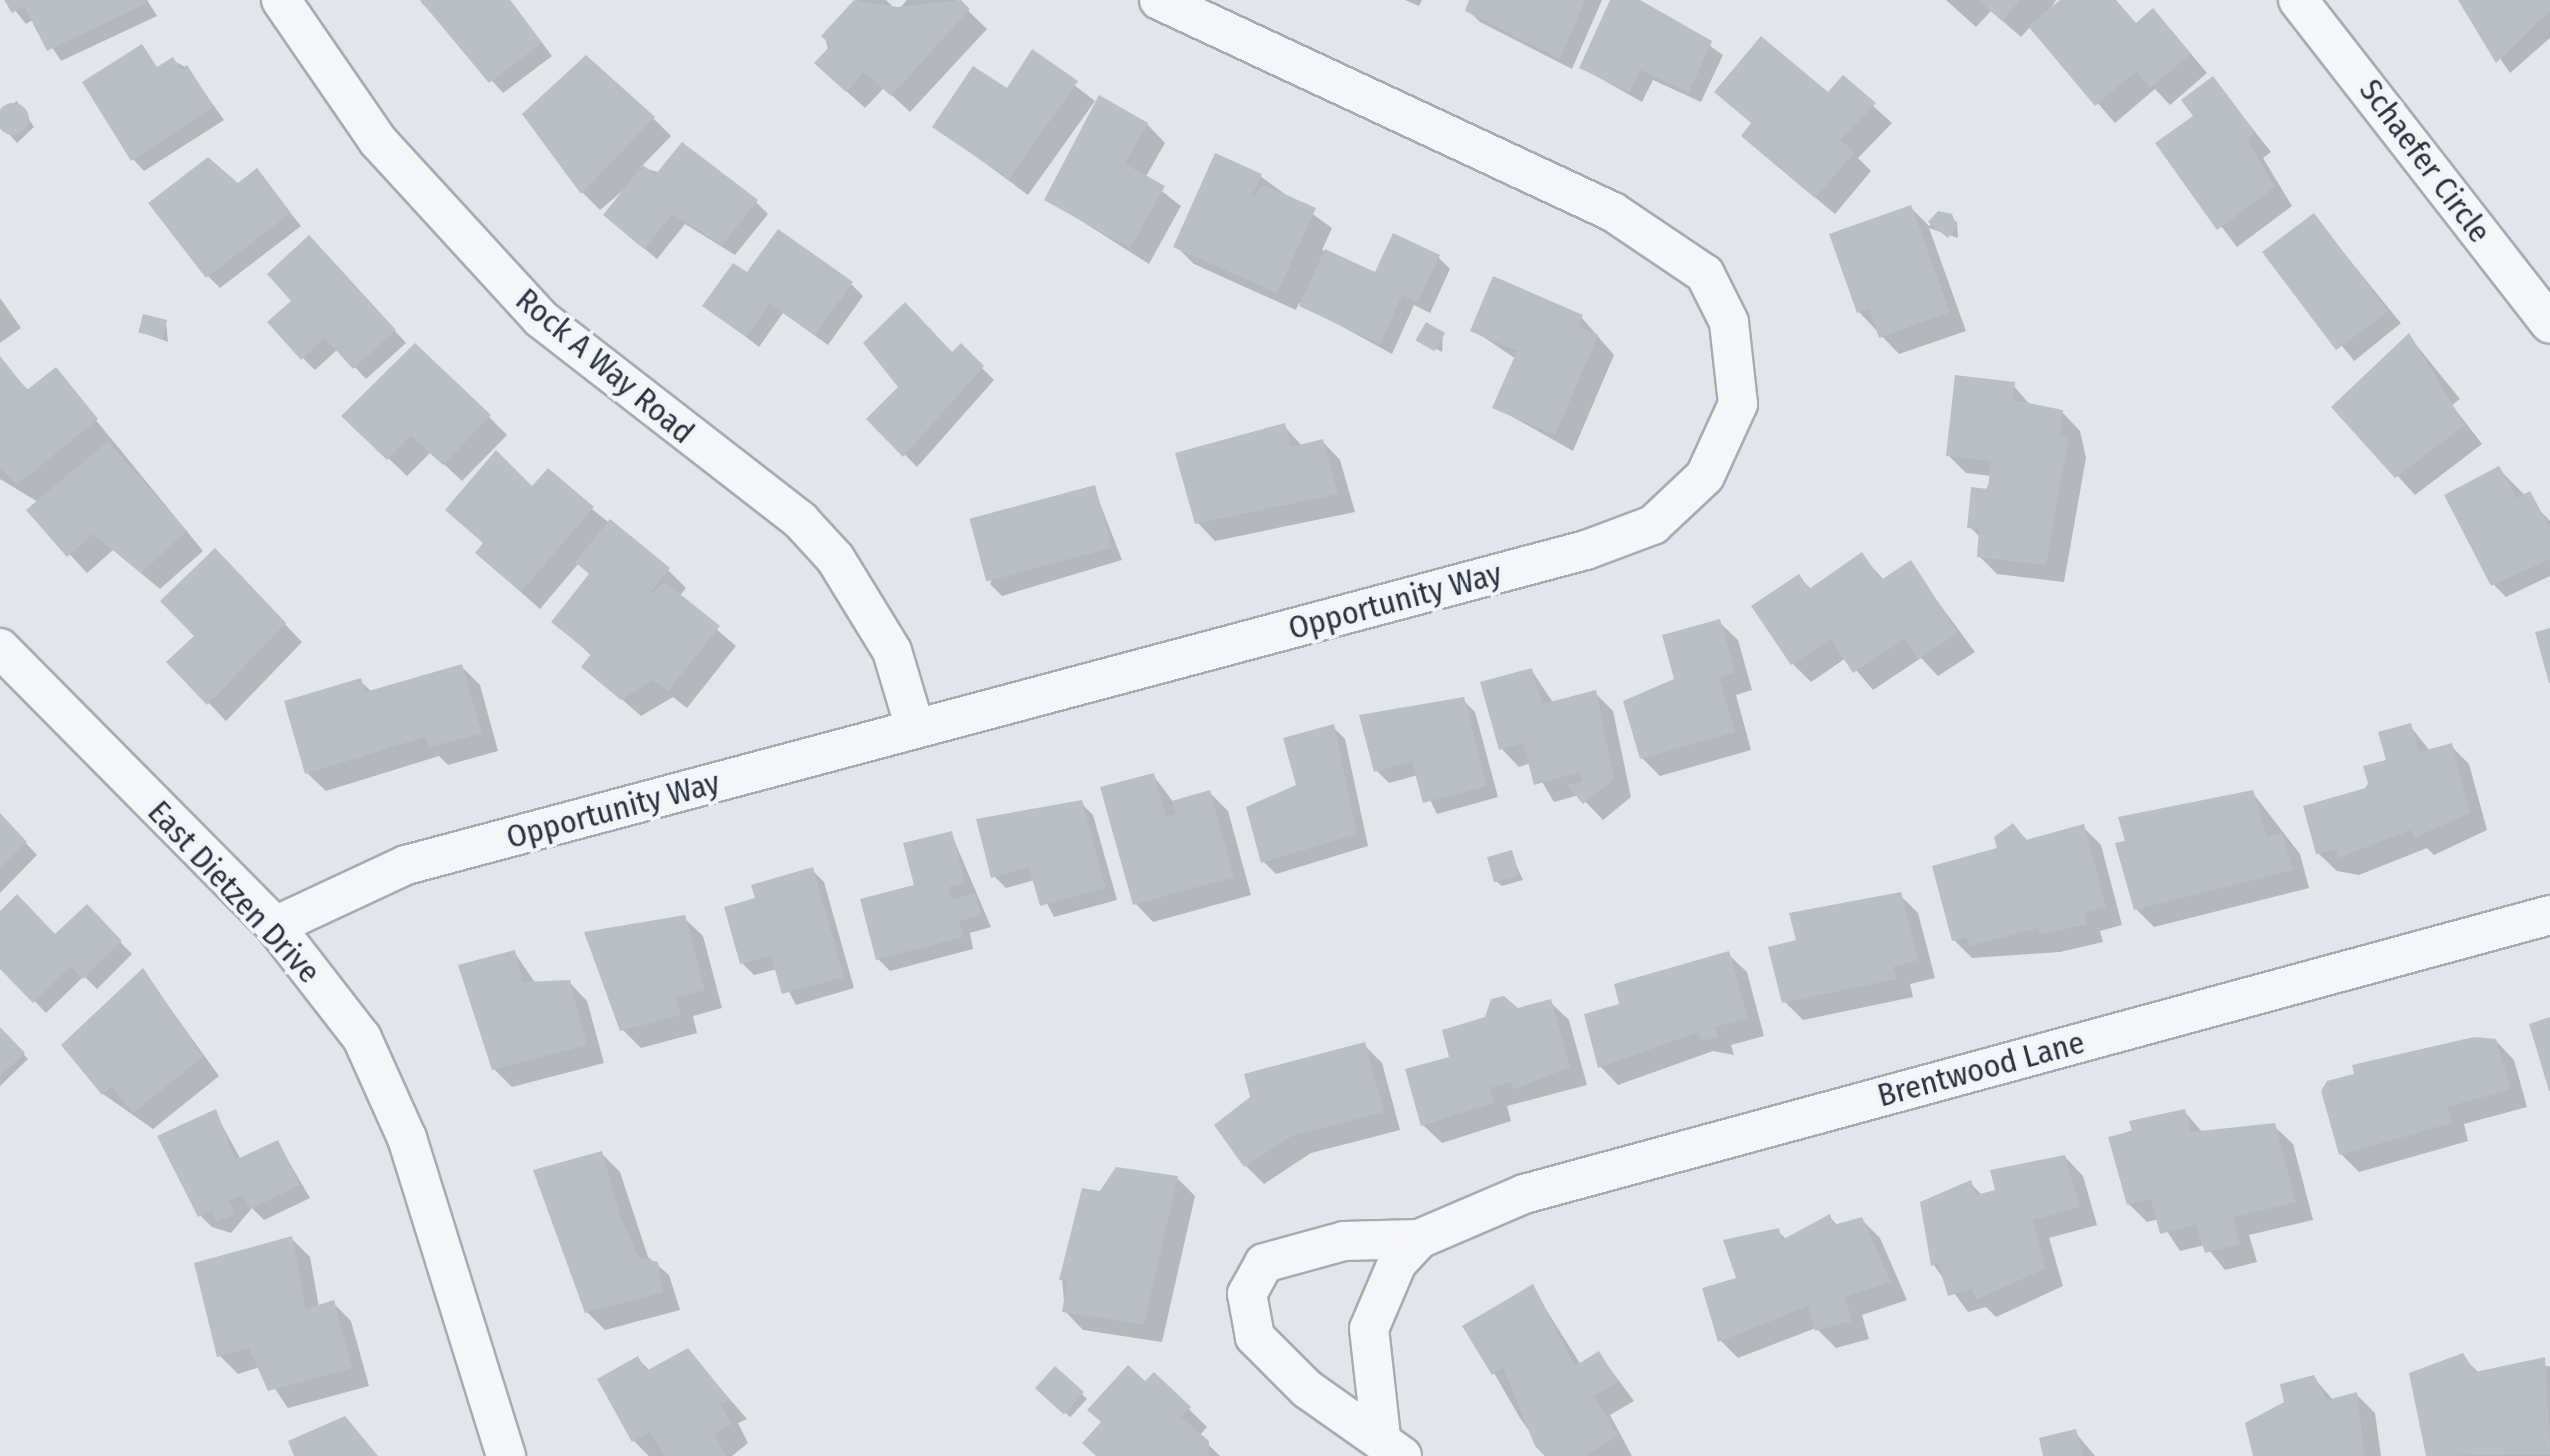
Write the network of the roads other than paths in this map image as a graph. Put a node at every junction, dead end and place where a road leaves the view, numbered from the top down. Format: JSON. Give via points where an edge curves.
{"nodes":[{"id":1,"x":281,"y":0,"type":"edge"},
{"id":2,"x":1158,"y":0,"type":"edge"},
{"id":3,"x":2298,"y":0,"type":"edge"},
{"id":4,"x":2550,"y":324,"type":"edge"},
{"id":5,"x":0,"y":648,"type":"edge"},
{"id":6,"x":915,"y":728,"type":"junction"},
{"id":7,"x":2550,"y":915,"type":"edge"},
{"id":8,"x":274,"y":926,"type":"junction"},
{"id":9,"x":1419,"y":1240,"type":"junction"},
{"id":10,"x":1392,"y":1446,"type":"edge"},
{"id":11,"x":506,"y":1456,"type":"edge"}],
"edges":[{"from":1,"to":6,"type":"street","name":"Rock A Way Road","via":[[378,140],[541,318],[800,520],[835,558],[892,651]]},
{"from":2,"to":6,"type":"street","name":"Opportunity Way","via":[[1666,243],[1705,274],[1728,322],[1738,404],[1728,438],[1678,504],[1622,538]]},
{"from":3,"to":4,"type":"street","name":"Schaefer Circle"},
{"from":5,"to":8,"type":"street","name":"East Dietzen Drive"},
{"from":6,"to":8,"type":"street","name":"Opportunity Way","via":[[406,866]]},
{"from":7,"to":9,"type":"street","name":"Brentwood Lane","via":[[1524,1194]]},
{"from":8,"to":11,"type":"street","name":"East Dietzen Drive","via":[[362,1038],[390,1092]]},
{"from":9,"to":10,"type":"street","name":"Brentwood Lane","via":[[1397,1263],[1369,1329]]},
{"from":9,"to":10,"type":"street","name":"Brentwood Lane","via":[[1295,1252],[1264,1263],[1247,1294],[1255,1338],[1308,1390]]}]}
